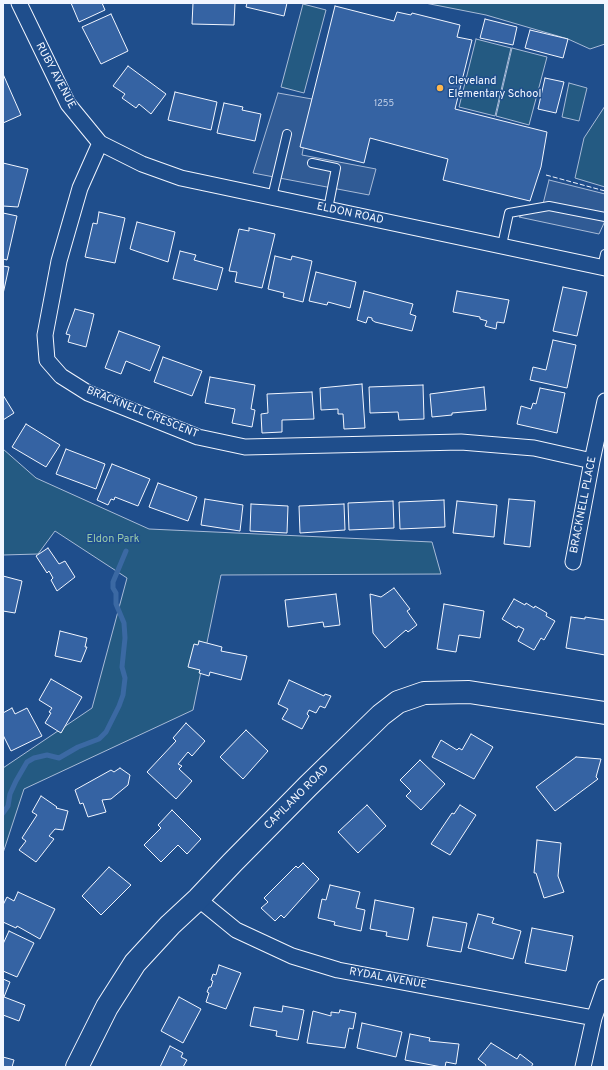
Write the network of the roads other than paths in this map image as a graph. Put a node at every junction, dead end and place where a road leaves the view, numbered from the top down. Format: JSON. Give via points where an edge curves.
{"nodes":[{"id":1,"x":19,"y":3,"type":"edge"},
{"id":2,"x":287,"y":134,"type":"dead end"},
{"id":3,"x":100,"y":143,"type":"junction"},
{"id":4,"x":312,"y":163,"type":"dead end"},
{"id":5,"x":272,"y":197,"type":"junction"},
{"id":6,"x":328,"y":209,"type":"junction"},
{"id":7,"x":605,"y":217,"type":"edge"},
{"id":8,"x":502,"y":246,"type":"junction"},
{"id":9,"x":604,"y":263,"type":"edge"},
{"id":10,"x":605,"y":400,"type":"edge"},
{"id":11,"x":592,"y":461,"type":"junction"},
{"id":12,"x":573,"y":562,"type":"dead end"},
{"id":13,"x":605,"y":713,"type":"edge"},
{"id":14,"x":198,"y":899,"type":"junction"},
{"id":15,"x":605,"y":987,"type":"edge"},
{"id":16,"x":594,"y":1018,"type":"junction"},
{"id":17,"x":77,"y":1067,"type":"edge"},
{"id":18,"x":583,"y":1067,"type":"edge"}],
"edges":[{"from":1,"to":3,"type":"street","name":"RUBY AVENUE","via":[[68,104]]},
{"from":2,"to":5,"type":"lane"},
{"from":3,"to":5,"type":"street","name":"ELDON ROAD","via":[[142,164],[181,178]]},
{"from":3,"to":11,"type":"street","name":"BRACKNELL CRESCENT","via":[[80,188],[60,261],[45,335],[47,360],[61,376],[88,392],[198,437],[245,447],[461,442],[534,448]]},
{"from":4,"to":6,"type":"lane","via":[[336,168]]},
{"from":5,"to":6,"type":"street","name":"ELDON ROAD"},
{"from":6,"to":8,"type":"street","name":"ELDON ROAD"},
{"from":7,"to":8,"type":"lane","via":[[549,206],[509,213]]},
{"from":8,"to":9,"type":"street","name":"ELDON ROAD"},
{"from":10,"to":11,"type":"street","name":"BRACKNELL PLACE"},
{"from":11,"to":12,"type":"street","name":"BRACKNELL PLACE"},
{"from":13,"to":14,"type":"main road","name":"CAPILANO ROAD","via":[[469,692],[424,692],[398,702],[381,715],[308,786]]},
{"from":14,"to":16,"type":"street","name":"RYDAL AVENUE","via":[[236,930],[292,956],[338,970]]},
{"from":14,"to":17,"type":"main road","name":"CAPILANO ROAD","via":[[135,963],[107,1006]]},
{"from":15,"to":16,"type":"street"},
{"from":16,"to":18,"type":"street"}]}
